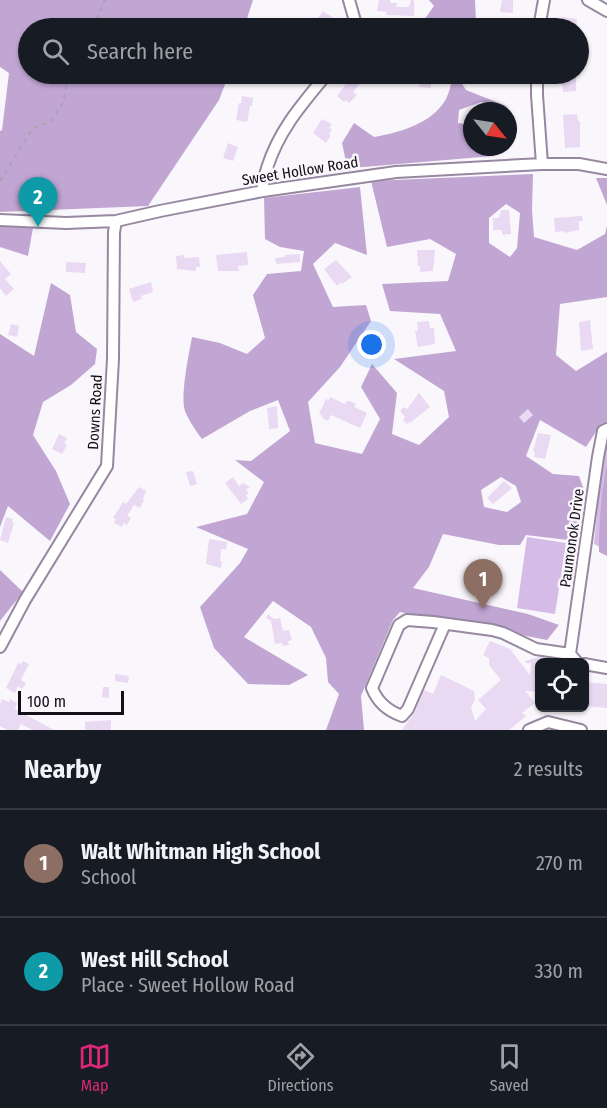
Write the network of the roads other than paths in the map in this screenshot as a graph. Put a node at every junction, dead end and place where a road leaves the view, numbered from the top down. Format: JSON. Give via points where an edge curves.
{"nodes":[{"id":1,"x":350,"y":0,"type":"edge"},
{"id":2,"x":544,"y":0,"type":"edge"},
{"id":3,"x":588,"y":0,"type":"edge"},
{"id":4,"x":607,"y":11,"type":"edge"},
{"id":5,"x":354,"y":18,"type":"edge"},
{"id":6,"x":541,"y":18,"type":"edge"},
{"id":7,"x":319,"y":84,"type":"edge"},
{"id":8,"x":537,"y":84,"type":"edge"},
{"id":9,"x":543,"y":164,"type":"junction"},
{"id":10,"x":607,"y":169,"type":"edge"},
{"id":11,"x":263,"y":191,"type":"junction"},
{"id":12,"x":0,"y":219,"type":"edge"},
{"id":13,"x":116,"y":221,"type":"junction"},
{"id":14,"x":607,"y":429,"type":"edge"},
{"id":15,"x":445,"y":624,"type":"junction"},
{"id":16,"x":0,"y":647,"type":"edge"},
{"id":17,"x":574,"y":658,"type":"edge"},
{"id":18,"x":589,"y":665,"type":"edge"},
{"id":19,"x":607,"y":668,"type":"edge"},
{"id":20,"x":530,"y":730,"type":"edge"},
{"id":21,"x":581,"y":730,"type":"edge"}],
"edges":[{"from":1,"to":5,"type":"street"},
{"from":2,"to":6,"type":"street"},
{"from":3,"to":4,"type":"street"},
{"from":7,"to":11,"type":"street","via":[[281,132]]},
{"from":8,"to":9,"type":"street"},
{"from":9,"to":10,"type":"street","name":"Sweet Hollow Road"},
{"from":9,"to":11,"type":"street","name":"Sweet Hollow Road","via":[[396,172]]},
{"from":11,"to":13,"type":"street","name":"Sweet Hollow Road"},
{"from":12,"to":13,"type":"street","name":"Sweet Hollow Road"},
{"from":13,"to":16,"type":"street","name":"Downs Road","via":[[107,466]]},
{"from":14,"to":17,"type":"street","name":"Paumonok Drive","via":[[603,431],[598,457]]},
{"from":15,"to":15,"type":"street","via":[[407,620],[399,625],[372,688],[376,698],[394,713],[402,716],[408,709]]},
{"from":15,"to":17,"type":"street","via":[[502,633],[536,649]]},
{"from":18,"to":19,"type":"street"},
{"from":20,"to":21,"type":"street","via":[[548,722]]}]}
